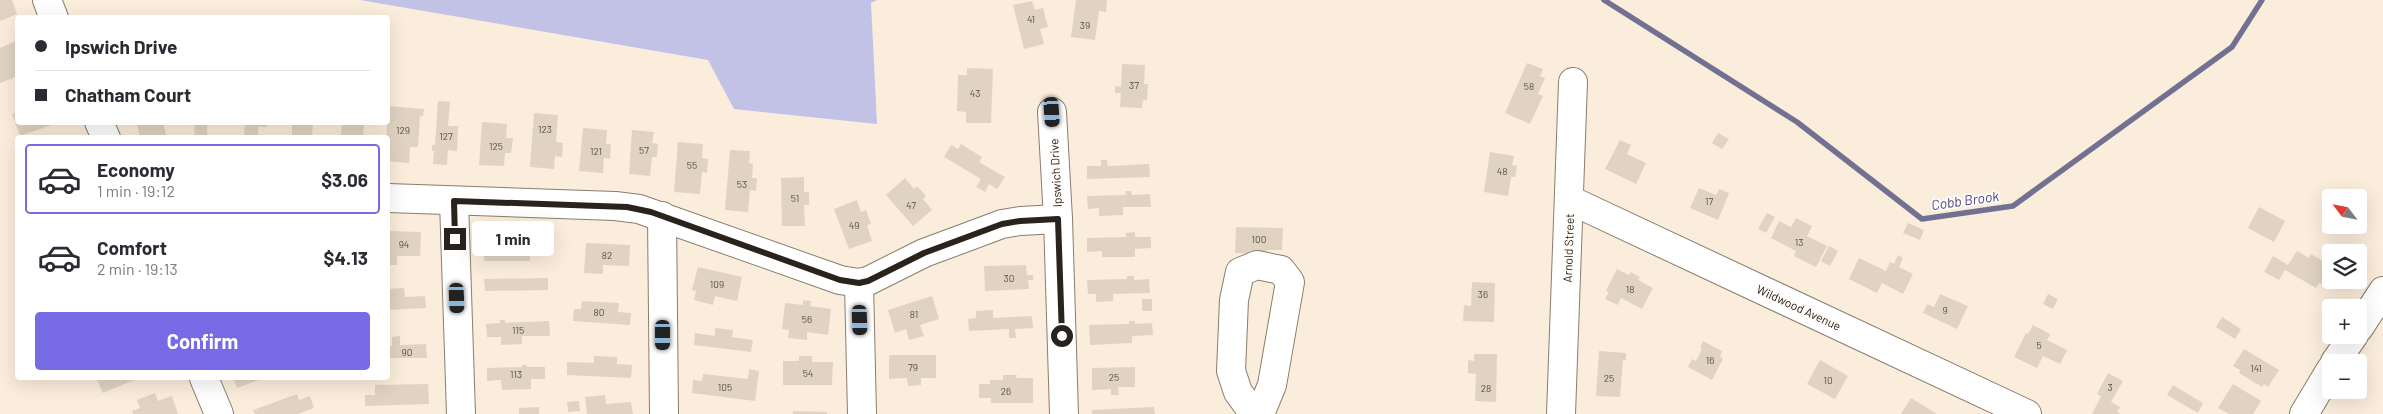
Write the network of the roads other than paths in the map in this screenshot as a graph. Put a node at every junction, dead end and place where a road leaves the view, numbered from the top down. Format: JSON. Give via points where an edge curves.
{"nodes":[{"id":1,"x":47,"y":0,"type":"edge"},
{"id":2,"x":53,"y":15,"type":"edge"},
{"id":3,"x":1573,"y":82,"type":"dead end"},
{"id":4,"x":1052,"y":112,"type":"dead end"},
{"id":5,"x":390,"y":198,"type":"edge"},
{"id":6,"x":1570,"y":200,"type":"junction"},
{"id":7,"x":454,"y":201,"type":"junction"},
{"id":8,"x":662,"y":216,"type":"junction"},
{"id":9,"x":1058,"y":219,"type":"junction"},
{"id":10,"x":859,"y":283,"type":"junction"},
{"id":11,"x":2383,"y":291,"type":"edge"},
{"id":12,"x":2367,"y":316,"type":"edge"},
{"id":13,"x":205,"y":380,"type":"edge"},
{"id":14,"x":2322,"y":384,"type":"edge"},
{"id":15,"x":1984,"y":405,"type":"edge"},
{"id":16,"x":219,"y":414,"type":"edge"},
{"id":17,"x":461,"y":414,"type":"edge"},
{"id":18,"x":664,"y":414,"type":"edge"},
{"id":19,"x":862,"y":414,"type":"edge"},
{"id":20,"x":1064,"y":414,"type":"edge"},
{"id":21,"x":1254,"y":414,"type":"edge"},
{"id":22,"x":1260,"y":414,"type":"edge"},
{"id":23,"x":1561,"y":414,"type":"edge"},
{"id":24,"x":2028,"y":414,"type":"edge"},
{"id":25,"x":2304,"y":414,"type":"edge"}],
"edges":[{"from":1,"to":2,"type":"street"},
{"from":3,"to":6,"type":"street","name":"Arnold Street"},
{"from":4,"to":9,"type":"street","name":"Ipswich Drive"},
{"from":5,"to":7,"type":"street"},
{"from":6,"to":15,"type":"street","name":"Wildwood Avenue"},
{"from":6,"to":23,"type":"street","name":"Arnold Street"},
{"from":7,"to":8,"type":"street","via":[[615,206]]},
{"from":7,"to":17,"type":"street"},
{"from":8,"to":10,"type":"street","via":[[840,280]]},
{"from":8,"to":18,"type":"street"},
{"from":9,"to":10,"type":"street","via":[[1020,221],[994,227],[924,253],[877,278]]},
{"from":9,"to":20,"type":"street","name":"Ipswich Drive"},
{"from":10,"to":19,"type":"street"},
{"from":11,"to":12,"type":"street"},
{"from":13,"to":16,"type":"street"},
{"from":14,"to":25,"type":"street"},
{"from":15,"to":24,"type":"street","name":"Wildwood Avenue"},
{"from":21,"to":22,"type":"street","via":[[1238,392],[1231,361],[1234,300],[1240,272],[1257,265],[1281,270],[1290,282],[1272,385]]}]}
